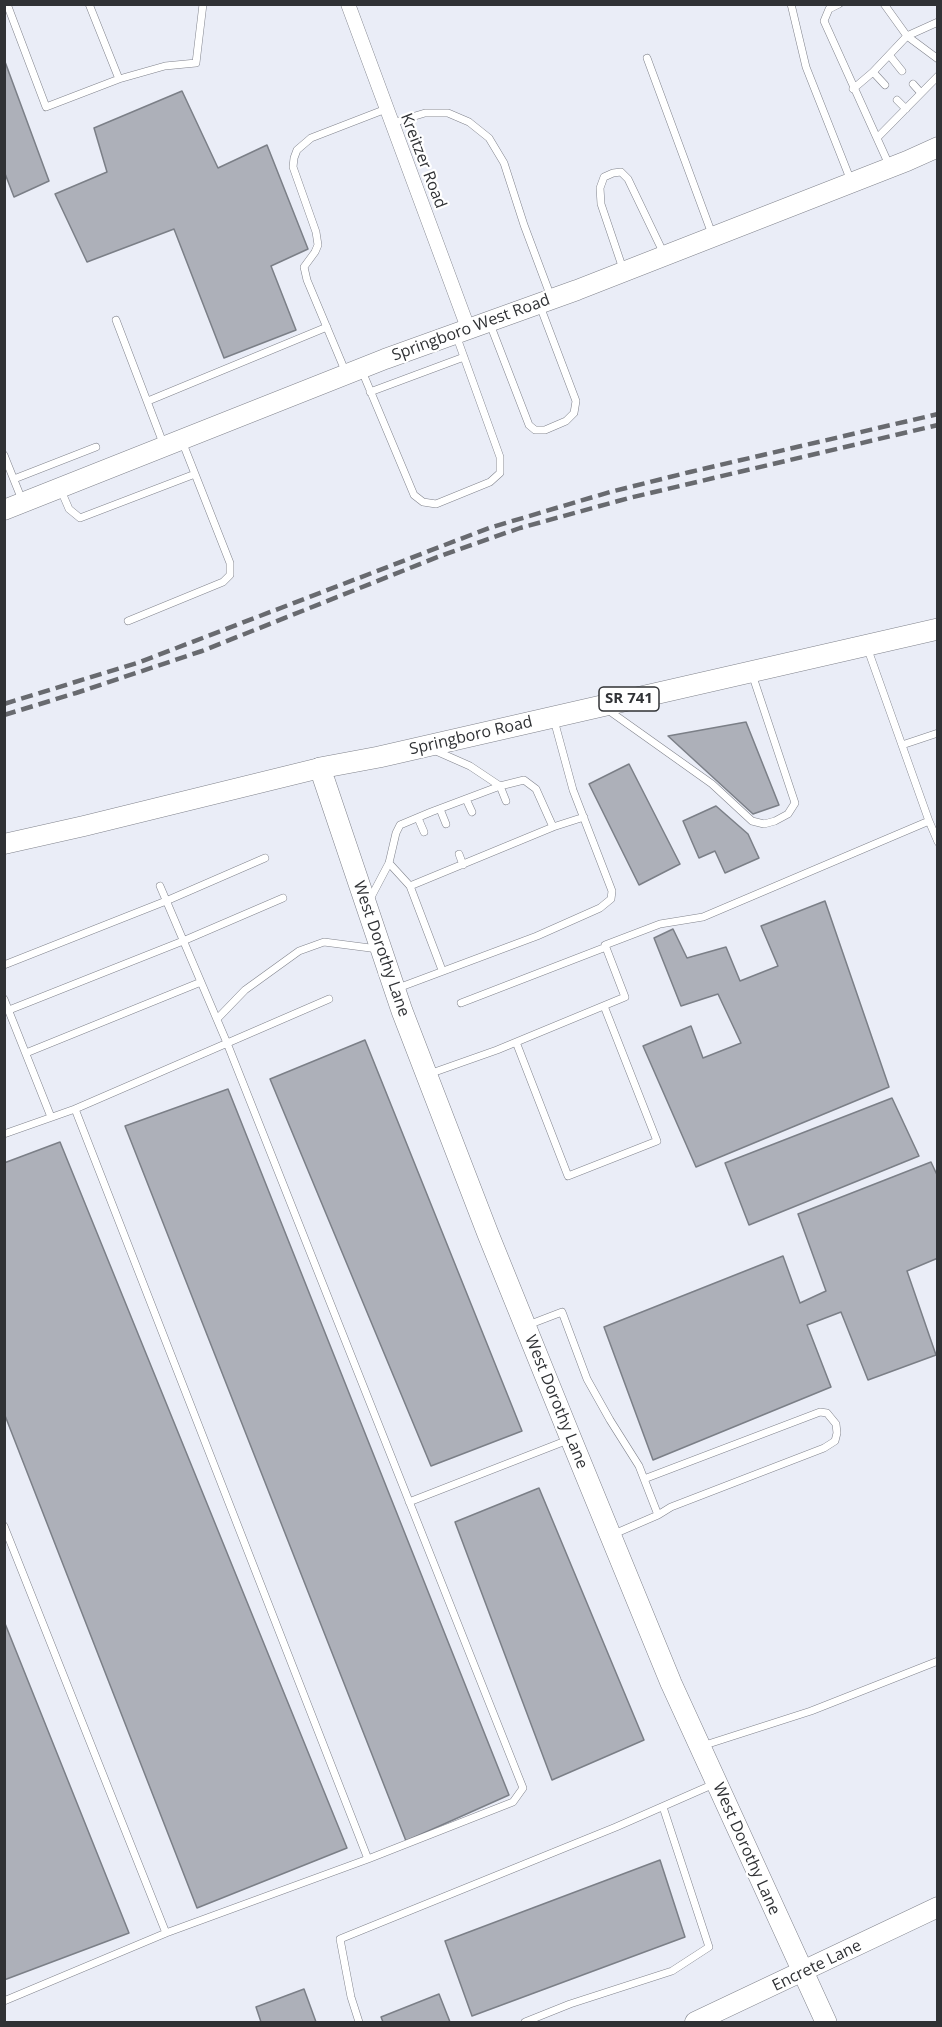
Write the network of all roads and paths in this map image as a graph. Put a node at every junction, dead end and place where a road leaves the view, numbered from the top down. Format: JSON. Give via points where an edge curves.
{"nodes":[{"id":1,"x":7,"y":4,"type":"edge"},
{"id":2,"x":89,"y":4,"type":"edge"},
{"id":3,"x":203,"y":4,"type":"edge"},
{"id":4,"x":348,"y":4,"type":"edge"},
{"id":5,"x":791,"y":4,"type":"edge"},
{"id":6,"x":839,"y":4,"type":"edge"},
{"id":7,"x":884,"y":4,"type":"edge"},
{"id":8,"x":928,"y":16,"type":"dead end"},
{"id":9,"x":935,"y":23,"type":"edge"},
{"id":10,"x":907,"y":36,"type":"junction"},
{"id":11,"x":890,"y":56,"type":"junction"},
{"id":12,"x":647,"y":58,"type":"dead end"},
{"id":13,"x":938,"y":59,"type":"edge"},
{"id":14,"x":902,"y":71,"type":"dead end"},
{"id":15,"x":873,"y":72,"type":"junction"},
{"id":16,"x":938,"y":76,"type":"edge"},
{"id":17,"x":119,"y":79,"type":"junction"},
{"id":18,"x":913,"y":84,"type":"dead end"},
{"id":19,"x":885,"y":86,"type":"dead end"},
{"id":20,"x":853,"y":88,"type":"junction"},
{"id":21,"x":921,"y":93,"type":"junction"},
{"id":22,"x":897,"y":100,"type":"dead end"},
{"id":23,"x":386,"y":108,"type":"junction"},
{"id":24,"x":906,"y":110,"type":"junction"},
{"id":25,"x":391,"y":123,"type":"junction"},
{"id":26,"x":877,"y":138,"type":"junction"},
{"id":27,"x":937,"y":147,"type":"edge"},
{"id":28,"x":890,"y":168,"type":"junction"},
{"id":29,"x":852,"y":183,"type":"junction"},
{"id":30,"x":713,"y":237,"type":"junction"},
{"id":31,"x":664,"y":256,"type":"junction"},
{"id":32,"x":624,"y":271,"type":"junction"},
{"id":33,"x":545,"y":301,"type":"junction"},
{"id":34,"x":116,"y":320,"type":"dead end"},
{"id":35,"x":489,"y":321,"type":"junction"},
{"id":36,"x":327,"y":327,"type":"junction"},
{"id":37,"x":462,"y":331,"type":"junction"},
{"id":38,"x":464,"y":357,"type":"junction"},
{"id":39,"x":354,"y":372,"type":"junction"},
{"id":40,"x":370,"y":392,"type":"junction"},
{"id":41,"x":148,"y":401,"type":"junction"},
{"id":42,"x":173,"y":444,"type":"junction"},
{"id":43,"x":96,"y":447,"type":"dead end"},
{"id":44,"x":4,"y":454,"type":"edge"},
{"id":45,"x":195,"y":474,"type":"junction"},
{"id":46,"x":14,"y":479,"type":"junction"},
{"id":47,"x":60,"y":488,"type":"junction"},
{"id":48,"x":24,"y":503,"type":"junction"},
{"id":49,"x":4,"y":510,"type":"edge"},
{"id":50,"x":129,"y":621,"type":"dead end"},
{"id":51,"x":938,"y":629,"type":"edge"},
{"id":52,"x":867,"y":645,"type":"junction"},
{"id":53,"x":752,"y":671,"type":"junction"},
{"id":54,"x":602,"y":706,"type":"junction"},
{"id":55,"x":553,"y":717,"type":"junction"},
{"id":56,"x":938,"y":732,"type":"edge"},
{"id":57,"x":902,"y":745,"type":"junction"},
{"id":58,"x":425,"y":746,"type":"junction"},
{"id":59,"x":320,"y":768,"type":"junction"},
{"id":60,"x":500,"y":786,"type":"junction"},
{"id":61,"x":466,"y":799,"type":"junction"},
{"id":62,"x":506,"y":801,"type":"dead end"},
{"id":63,"x":440,"y":809,"type":"junction"},
{"id":64,"x":471,"y":812,"type":"dead end"},
{"id":65,"x":584,"y":817,"type":"junction"},
{"id":66,"x":418,"y":818,"type":"junction"},
{"id":67,"x":929,"y":820,"type":"junction"},
{"id":68,"x":446,"y":824,"type":"dead end"},
{"id":69,"x":553,"y":827,"type":"junction"},
{"id":70,"x":424,"y":832,"type":"dead end"},
{"id":71,"x":518,"y":832,"type":"dead end"},
{"id":72,"x":522,"y":840,"type":"junction"},
{"id":73,"x":938,"y":842,"type":"edge"},
{"id":74,"x":4,"y":844,"type":"edge"},
{"id":75,"x":485,"y":846,"type":"dead end"},
{"id":76,"x":459,"y":854,"type":"dead end"},
{"id":77,"x":488,"y":854,"type":"junction"},
{"id":78,"x":265,"y":858,"type":"dead end"},
{"id":79,"x":389,"y":863,"type":"junction"},
{"id":80,"x":436,"y":864,"type":"dead end"},
{"id":81,"x":463,"y":865,"type":"junction"},
{"id":82,"x":440,"y":874,"type":"junction"},
{"id":83,"x":160,"y":886,"type":"dead end"},
{"id":84,"x":410,"y":886,"type":"junction"},
{"id":85,"x":283,"y":898,"type":"dead end"},
{"id":86,"x":166,"y":901,"type":"junction"},
{"id":87,"x":366,"y":907,"type":"junction"},
{"id":88,"x":183,"y":941,"type":"junction"},
{"id":89,"x":606,"y":947,"type":"junction"},
{"id":90,"x":381,"y":949,"type":"junction"},
{"id":91,"x":4,"y":965,"type":"edge"},
{"id":92,"x":442,"y":970,"type":"junction"},
{"id":93,"x":201,"y":982,"type":"junction"},
{"id":94,"x":395,"y":989,"type":"junction"},
{"id":95,"x":4,"y":999,"type":"edge"},
{"id":96,"x":329,"y":999,"type":"dead end"},
{"id":97,"x":461,"y":1003,"type":"dead end"},
{"id":98,"x":604,"y":1006,"type":"junction"},
{"id":99,"x":9,"y":1010,"type":"junction"},
{"id":100,"x":217,"y":1018,"type":"junction"},
{"id":101,"x":516,"y":1042,"type":"junction"},
{"id":102,"x":227,"y":1043,"type":"junction"},
{"id":103,"x":26,"y":1053,"type":"junction"},
{"id":104,"x":427,"y":1075,"type":"junction"},
{"id":105,"x":75,"y":1109,"type":"junction"},
{"id":106,"x":51,"y":1117,"type":"junction"},
{"id":107,"x":4,"y":1134,"type":"edge"},
{"id":108,"x":526,"y":1326,"type":"junction"},
{"id":109,"x":571,"y":1439,"type":"junction"},
{"id":110,"x":644,"y":1479,"type":"junction"},
{"id":111,"x":409,"y":1502,"type":"junction"},
{"id":112,"x":658,"y":1515,"type":"junction"},
{"id":113,"x":4,"y":1526,"type":"edge"},
{"id":114,"x":610,"y":1536,"type":"junction"},
{"id":115,"x":938,"y":1661,"type":"edge"},
{"id":116,"x":700,"y":1747,"type":"junction"},
{"id":117,"x":716,"y":1784,"type":"junction"},
{"id":118,"x":663,"y":1807,"type":"junction"},
{"id":119,"x":368,"y":1859,"type":"junction"},
{"id":120,"x":938,"y":1907,"type":"edge"},
{"id":121,"x":166,"y":1933,"type":"junction"},
{"id":122,"x":802,"y":1972,"type":"junction"},
{"id":123,"x":4,"y":2001,"type":"edge"},
{"id":124,"x":359,"y":2022,"type":"edge"},
{"id":125,"x":525,"y":2022,"type":"edge"},
{"id":126,"x":695,"y":2022,"type":"edge"},
{"id":127,"x":826,"y":2022,"type":"edge"}],
"edges":[{"from":1,"to":17,"type":"lane","via":[[46,107]]},
{"from":2,"to":17,"type":"lane"},
{"from":3,"to":17,"type":"lane","via":[[196,63],[165,66]]},
{"from":4,"to":23,"type":"street","name":"Kreitzer Road"},
{"from":5,"to":29,"type":"lane","via":[[806,67]]},
{"from":6,"to":20,"type":"lane","via":[[829,9],[824,21]]},
{"from":7,"to":10,"type":"lane"},
{"from":8,"to":9,"type":"lane"},
{"from":9,"to":10,"type":"lane"},
{"from":10,"to":11,"type":"lane"},
{"from":10,"to":13,"type":"lane"},
{"from":11,"to":14,"type":"lane"},
{"from":11,"to":15,"type":"lane"},
{"from":12,"to":30,"type":"lane"},
{"from":15,"to":19,"type":"lane"},
{"from":15,"to":20,"type":"lane"},
{"from":16,"to":21,"type":"lane"},
{"from":18,"to":21,"type":"lane"},
{"from":20,"to":26,"type":"lane"},
{"from":21,"to":24,"type":"lane"},
{"from":22,"to":24,"type":"lane"},
{"from":23,"to":25,"type":"street","name":"Kreitzer Road"},
{"from":23,"to":36,"type":"lane","via":[[311,138],[294,158],[293,168],[318,244],[304,267]]},
{"from":24,"to":26,"type":"lane"},
{"from":25,"to":33,"type":"lane","via":[[425,113],[448,113],[469,122],[489,138],[504,163]]},
{"from":25,"to":37,"type":"street","name":"Kreitzer Road"},
{"from":26,"to":28,"type":"lane"},
{"from":27,"to":28,"type":"street","name":"Springboro West Road"},
{"from":28,"to":29,"type":"street","name":"Springboro West Road"},
{"from":29,"to":30,"type":"street","name":"Springboro West Road"},
{"from":30,"to":31,"type":"street","name":"Springboro West Road"},
{"from":31,"to":32,"type":"street","name":"Springboro West Road"},
{"from":31,"to":32,"type":"lane","via":[[628,179],[621,172],[613,173],[604,177],[601,204]]},
{"from":32,"to":33,"type":"street","name":"Springboro West Road"},
{"from":33,"to":35,"type":"street","name":"Springboro West Road"},
{"from":33,"to":35,"type":"lane","via":[[576,401],[574,412],[566,421],[545,430],[529,425]]},
{"from":34,"to":41,"type":"lane"},
{"from":35,"to":37,"type":"street","name":"Springboro West Road"},
{"from":36,"to":39,"type":"lane"},
{"from":36,"to":41,"type":"lane"},
{"from":37,"to":38,"type":"lane"},
{"from":37,"to":39,"type":"street","name":"Springboro West Road"},
{"from":38,"to":40,"type":"lane"},
{"from":38,"to":40,"type":"lane","via":[[500,457],[500,473],[490,482],[436,504],[423,502],[414,495]]},
{"from":39,"to":40,"type":"lane"},
{"from":39,"to":42,"type":"street","name":"Springboro West Road"},
{"from":41,"to":42,"type":"lane"},
{"from":42,"to":45,"type":"lane"},
{"from":42,"to":47,"type":"street","name":"Springboro West Road"},
{"from":43,"to":46,"type":"lane"},
{"from":44,"to":46,"type":"lane"},
{"from":45,"to":47,"type":"lane","via":[[80,518],[69,509]]},
{"from":45,"to":50,"type":"lane","via":[[230,562],[230,575],[223,582]]},
{"from":46,"to":48,"type":"lane"},
{"from":47,"to":48,"type":"street","name":"Springboro West Road"},
{"from":48,"to":49,"type":"street","name":"Springboro West Road"},
{"from":51,"to":52,"type":"main road","name":"Springboro Road","number":"SR 741"},
{"from":52,"to":53,"type":"main road","name":"Springboro Road","number":"SR 741"},
{"from":52,"to":57,"type":"lane"},
{"from":53,"to":54,"type":"main road","name":"Springboro Road","number":"SR 741"},
{"from":53,"to":54,"type":"lane","via":[[795,803],[788,814],[765,824],[752,821],[712,784]]},
{"from":54,"to":55,"type":"main road","name":"Springboro Road","number":"SR 741"},
{"from":55,"to":58,"type":"main road","name":"Springboro Road","number":"SR 741"},
{"from":55,"to":65,"type":"lane"},
{"from":56,"to":57,"type":"lane"},
{"from":57,"to":67,"type":"lane"},
{"from":58,"to":59,"type":"main road","name":"Springboro Road","number":"SR 741"},
{"from":58,"to":60,"type":"lane","via":[[470,766]]},
{"from":59,"to":74,"type":"street","name":"Springboro Road","number":"SR 741"},
{"from":59,"to":87,"type":"main road","name":"West Dorothy Lane"},
{"from":60,"to":61,"type":"lane"},
{"from":60,"to":62,"type":"lane"},
{"from":60,"to":69,"type":"lane","via":[[524,780],[536,789]]},
{"from":61,"to":63,"type":"lane"},
{"from":61,"to":64,"type":"lane"},
{"from":63,"to":66,"type":"lane"},
{"from":63,"to":68,"type":"lane"},
{"from":65,"to":69,"type":"lane"},
{"from":65,"to":92,"type":"lane","via":[[612,891],[611,899],[600,908],[537,936]]},
{"from":66,"to":70,"type":"lane"},
{"from":66,"to":79,"type":"lane","via":[[400,825]]},
{"from":67,"to":73,"type":"lane"},
{"from":67,"to":89,"type":"lane","via":[[703,917],[660,924]]},
{"from":69,"to":72,"type":"lane"},
{"from":71,"to":72,"type":"lane"},
{"from":72,"to":77,"type":"lane"},
{"from":75,"to":77,"type":"lane"},
{"from":76,"to":81,"type":"lane"},
{"from":77,"to":81,"type":"lane"},
{"from":78,"to":86,"type":"lane"},
{"from":79,"to":84,"type":"lane"},
{"from":79,"to":87,"type":"lane"},
{"from":80,"to":82,"type":"lane"},
{"from":81,"to":82,"type":"lane"},
{"from":82,"to":84,"type":"lane"},
{"from":83,"to":86,"type":"lane"},
{"from":84,"to":92,"type":"lane"},
{"from":85,"to":88,"type":"lane"},
{"from":86,"to":88,"type":"lane"},
{"from":86,"to":91,"type":"lane"},
{"from":87,"to":90,"type":"main road","name":"West Dorothy Lane"},
{"from":88,"to":93,"type":"lane"},
{"from":88,"to":99,"type":"lane"},
{"from":89,"to":97,"type":"lane"},
{"from":89,"to":98,"type":"lane","via":[[625,998]]},
{"from":90,"to":94,"type":"main road","name":"West Dorothy Lane"},
{"from":90,"to":100,"type":"lane","via":[[324,942],[299,951],[245,990]]},
{"from":92,"to":94,"type":"lane"},
{"from":93,"to":100,"type":"lane"},
{"from":93,"to":103,"type":"lane"},
{"from":94,"to":104,"type":"main road","name":"West Dorothy Lane"},
{"from":95,"to":99,"type":"lane"},
{"from":96,"to":102,"type":"lane"},
{"from":98,"to":101,"type":"lane"},
{"from":98,"to":101,"type":"lane","via":[[657,1141],[568,1176]]},
{"from":99,"to":103,"type":"lane"},
{"from":100,"to":102,"type":"lane"},
{"from":101,"to":104,"type":"lane"},
{"from":102,"to":105,"type":"lane"},
{"from":102,"to":111,"type":"lane"},
{"from":103,"to":106,"type":"lane"},
{"from":104,"to":108,"type":"main road","name":"West Dorothy Lane"},
{"from":105,"to":106,"type":"lane"},
{"from":105,"to":119,"type":"lane"},
{"from":106,"to":107,"type":"lane"},
{"from":108,"to":109,"type":"main road","name":"West Dorothy Lane"},
{"from":108,"to":110,"type":"lane","via":[[562,1312],[587,1379]]},
{"from":109,"to":111,"type":"lane"},
{"from":109,"to":114,"type":"main road","name":"West Dorothy Lane"},
{"from":110,"to":112,"type":"lane"},
{"from":110,"to":112,"type":"lane","via":[[820,1412],[828,1413],[836,1424],[835,1441],[824,1448]]},
{"from":111,"to":119,"type":"lane","via":[[523,1788],[513,1802]]},
{"from":112,"to":114,"type":"lane"},
{"from":113,"to":121,"type":"lane"},
{"from":114,"to":116,"type":"main road","name":"West Dorothy Lane"},
{"from":115,"to":116,"type":"lane","via":[[811,1711]]},
{"from":116,"to":117,"type":"main road","name":"West Dorothy Lane"},
{"from":117,"to":118,"type":"lane"},
{"from":117,"to":122,"type":"main road","name":"West Dorothy Lane"},
{"from":118,"to":124,"type":"lane","via":[[340,1939]]},
{"from":118,"to":125,"type":"lane","via":[[709,1947],[672,1971]]},
{"from":119,"to":121,"type":"lane"},
{"from":120,"to":122,"type":"street","name":"Encrete Lane"},
{"from":121,"to":123,"type":"lane"},
{"from":122,"to":126,"type":"street","name":"Encrete Lane"},
{"from":122,"to":127,"type":"main road","name":"West Dorothy Lane"}]}
